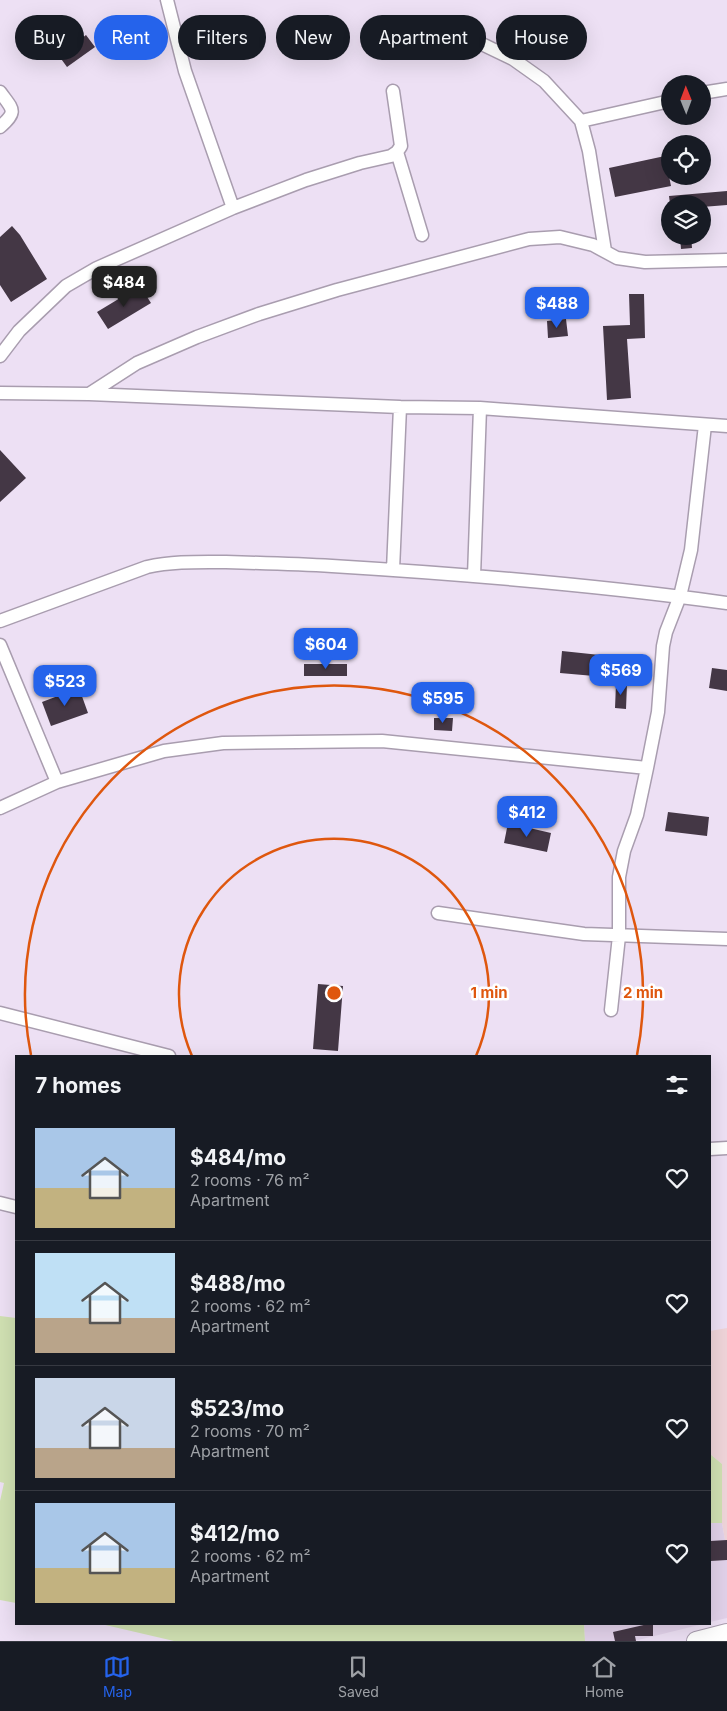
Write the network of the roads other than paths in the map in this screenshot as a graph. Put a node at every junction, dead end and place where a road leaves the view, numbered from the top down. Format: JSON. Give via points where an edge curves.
{"nodes":[{"id":1,"x":167,"y":0,"type":"edge"},
{"id":2,"x":486,"y":47,"type":"edge"},
{"id":3,"x":727,"y":89,"type":"edge"},
{"id":4,"x":393,"y":91,"type":"dead end"},
{"id":5,"x":0,"y":92,"type":"edge"},
{"id":6,"x":711,"y":92,"type":"edge"},
{"id":7,"x":661,"y":103,"type":"edge"},
{"id":8,"x":581,"y":121,"type":"junction"},
{"id":9,"x":0,"y":127,"type":"edge"},
{"id":10,"x":397,"y":152,"type":"junction"},
{"id":11,"x":232,"y":208,"type":"junction"},
{"id":12,"x":422,"y":235,"type":"dead end"},
{"id":13,"x":605,"y":251,"type":"junction"},
{"id":14,"x":727,"y":260,"type":"edge"},
{"id":15,"x":0,"y":356,"type":"edge"},
{"id":16,"x":0,"y":393,"type":"edge"},
{"id":17,"x":89,"y":394,"type":"junction"},
{"id":18,"x":400,"y":407,"type":"junction"},
{"id":19,"x":480,"y":408,"type":"junction"},
{"id":20,"x":705,"y":425,"type":"junction"},
{"id":21,"x":727,"y":426,"type":"edge"},
{"id":22,"x":393,"y":570,"type":"junction"},
{"id":23,"x":474,"y":576,"type":"junction"},
{"id":24,"x":680,"y":596,"type":"junction"},
{"id":25,"x":727,"y":603,"type":"edge"},
{"id":26,"x":0,"y":621,"type":"edge"},
{"id":27,"x":0,"y":645,"type":"edge"},
{"id":28,"x":648,"y":768,"type":"junction"},
{"id":29,"x":57,"y":782,"type":"junction"},
{"id":30,"x":0,"y":808,"type":"edge"},
{"id":31,"x":438,"y":913,"type":"dead end"},
{"id":32,"x":619,"y":936,"type":"junction"},
{"id":33,"x":727,"y":939,"type":"edge"},
{"id":34,"x":611,"y":1010,"type":"dead end"},
{"id":35,"x":0,"y":1013,"type":"edge"},
{"id":36,"x":141,"y":1053,"type":"edge"},
{"id":37,"x":160,"y":1055,"type":"edge"},
{"id":38,"x":727,"y":1148,"type":"edge"},
{"id":39,"x":711,"y":1149,"type":"edge"},
{"id":40,"x":0,"y":1203,"type":"edge"},
{"id":41,"x":15,"y":1206,"type":"edge"},
{"id":42,"x":727,"y":1633,"type":"edge"},
{"id":43,"x":696,"y":1641,"type":"edge"}],
"edges":[{"from":1,"to":11,"type":"street","via":[[185,71]]},
{"from":2,"to":8,"type":"street","via":[[544,81]]},
{"from":3,"to":6,"type":"street"},
{"from":4,"to":10,"type":"street","via":[[401,146]]},
{"from":5,"to":9,"type":"street","via":[[12,113]]},
{"from":7,"to":8,"type":"street"},
{"from":8,"to":13,"type":"street"},
{"from":10,"to":11,"type":"street","via":[[306,180]]},
{"from":10,"to":12,"type":"street"},
{"from":11,"to":15,"type":"street","via":[[97,268],[66,286],[19,331]]},
{"from":13,"to":14,"type":"street","via":[[617,258],[645,262]]},
{"from":13,"to":17,"type":"street","via":[[560,237],[529,239],[374,280],[259,314],[197,337],[138,363]]},
{"from":16,"to":17,"type":"street"},
{"from":17,"to":18,"type":"street"},
{"from":18,"to":19,"type":"street"},
{"from":18,"to":22,"type":"street"},
{"from":19,"to":20,"type":"street"},
{"from":19,"to":23,"type":"street"},
{"from":20,"to":21,"type":"street"},
{"from":20,"to":24,"type":"street","via":[[691,550]]},
{"from":22,"to":23,"type":"street"},
{"from":22,"to":26,"type":"street","via":[[288,563],[163,563]]},
{"from":23,"to":24,"type":"street"},
{"from":24,"to":25,"type":"street"},
{"from":24,"to":28,"type":"street","via":[[663,646],[658,712]]},
{"from":27,"to":29,"type":"street"},
{"from":28,"to":29,"type":"street","via":[[382,741],[223,743],[164,751]]},
{"from":28,"to":32,"type":"street","via":[[619,877]]},
{"from":29,"to":30,"type":"street"},
{"from":31,"to":32,"type":"street","via":[[574,933]]},
{"from":32,"to":33,"type":"street"},
{"from":32,"to":34,"type":"street"},
{"from":35,"to":36,"type":"street"},
{"from":36,"to":37,"type":"street"},
{"from":38,"to":39,"type":"street"},
{"from":40,"to":41,"type":"street"},
{"from":42,"to":43,"type":"street"}]}
